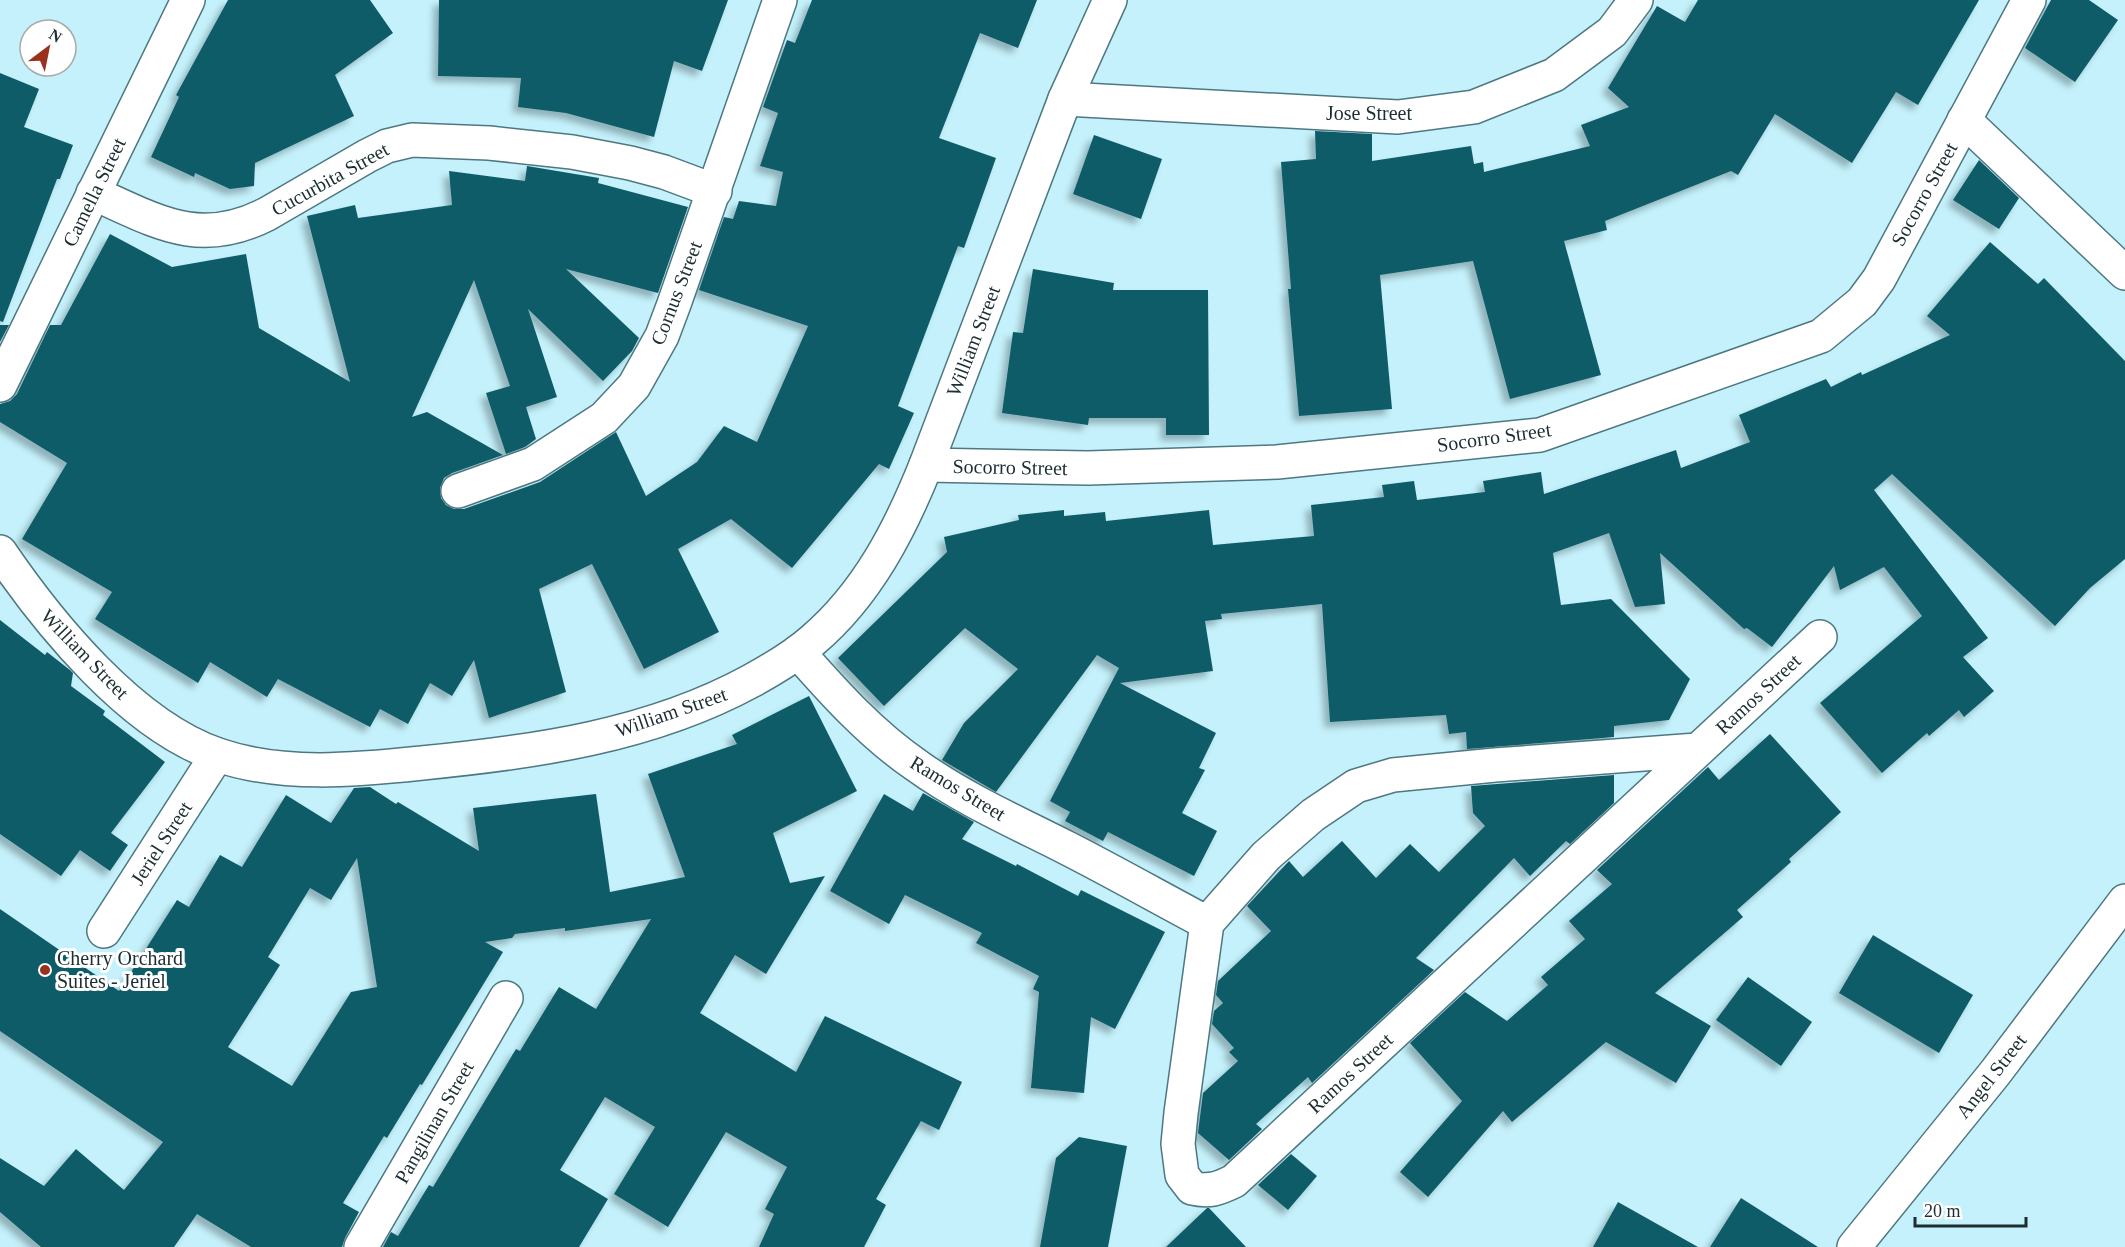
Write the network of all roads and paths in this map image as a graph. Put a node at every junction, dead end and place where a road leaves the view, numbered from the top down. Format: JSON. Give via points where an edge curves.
{"nodes":[{"id":1,"x":188,"y":0,"type":"edge"},
{"id":2,"x":780,"y":0,"type":"edge"},
{"id":3,"x":1110,"y":0,"type":"edge"},
{"id":4,"x":1636,"y":0,"type":"edge"},
{"id":5,"x":2029,"y":0,"type":"edge"},
{"id":6,"x":1065,"y":99,"type":"junction"},
{"id":7,"x":1964,"y":120,"type":"junction"},
{"id":8,"x":715,"y":191,"type":"junction"},
{"id":9,"x":93,"y":193,"type":"junction"},
{"id":10,"x":2125,"y":273,"type":"edge"},
{"id":11,"x":0,"y":385,"type":"edge"},
{"id":12,"x":926,"y":465,"type":"junction"},
{"id":13,"x":458,"y":491,"type":"dead end"},
{"id":14,"x":0,"y":552,"type":"edge"},
{"id":15,"x":1820,"y":637,"type":"dead end"},
{"id":16,"x":798,"y":652,"type":"junction"},
{"id":17,"x":1697,"y":750,"type":"junction"},
{"id":18,"x":218,"y":755,"type":"junction"},
{"id":19,"x":2125,"y":901,"type":"edge"},
{"id":20,"x":1207,"y":923,"type":"junction"},
{"id":21,"x":104,"y":931,"type":"dead end"},
{"id":22,"x":506,"y":998,"type":"dead end"},
{"id":23,"x":361,"y":1247,"type":"edge"},
{"id":24,"x":1854,"y":1247,"type":"edge"}],
"edges":[{"from":1,"to":9,"type":"street","name":"Camella Street"},
{"from":2,"to":8,"type":"street","name":"Cornus Street"},
{"from":3,"to":6,"type":"street","name":"William Street"},
{"from":4,"to":6,"type":"street","name":"Jose Street","via":[[1612,32],[1554,75],[1474,107],[1398,117]]},
{"from":5,"to":7,"type":"street","name":"Socorro Street"},
{"from":6,"to":12,"type":"street","name":"William Street"},
{"from":7,"to":10,"type":"street","name":"Socorro Street"},
{"from":7,"to":12,"type":"street","name":"Socorro Street","via":[[1879,279],[1862,302],[1821,336],[1540,435],[1277,462],[1088,468]]},
{"from":8,"to":9,"type":"street","name":"Cucurbita Street","via":[[664,172],[572,152],[412,140],[387,146],[267,214],[231,228],[211,231],[172,227]]},
{"from":8,"to":13,"type":"street","name":"Cornus Street","via":[[662,336],[620,404],[587,431],[533,464]]},
{"from":9,"to":11,"type":"street","name":"Camella Street"},
{"from":12,"to":16,"type":"street","name":"William Street","via":[[873,573],[834,621]]},
{"from":14,"to":18,"type":"street","name":"William Street","via":[[34,601],[98,673],[160,724]]},
{"from":15,"to":17,"type":"street","name":"Ramos Street"},
{"from":16,"to":18,"type":"street","name":"William Street","via":[[733,691],[690,710],[614,733],[520,753],[319,770]]},
{"from":16,"to":20,"type":"street","name":"Ramos Street","via":[[873,731],[958,794]]},
{"from":17,"to":20,"type":"street","via":[[1393,775],[1356,786],[1313,815],[1266,856]]},
{"from":17,"to":20,"type":"street","name":"Ramos Street","via":[[1234,1181],[1206,1192],[1192,1188],[1182,1175],[1178,1144]]},
{"from":18,"to":21,"type":"street","name":"Jeriel Street"},
{"from":19,"to":24,"type":"street","name":"Angel Street","via":[[1995,1073]]},
{"from":22,"to":23,"type":"street","name":"Pangilinan Street"}]}
